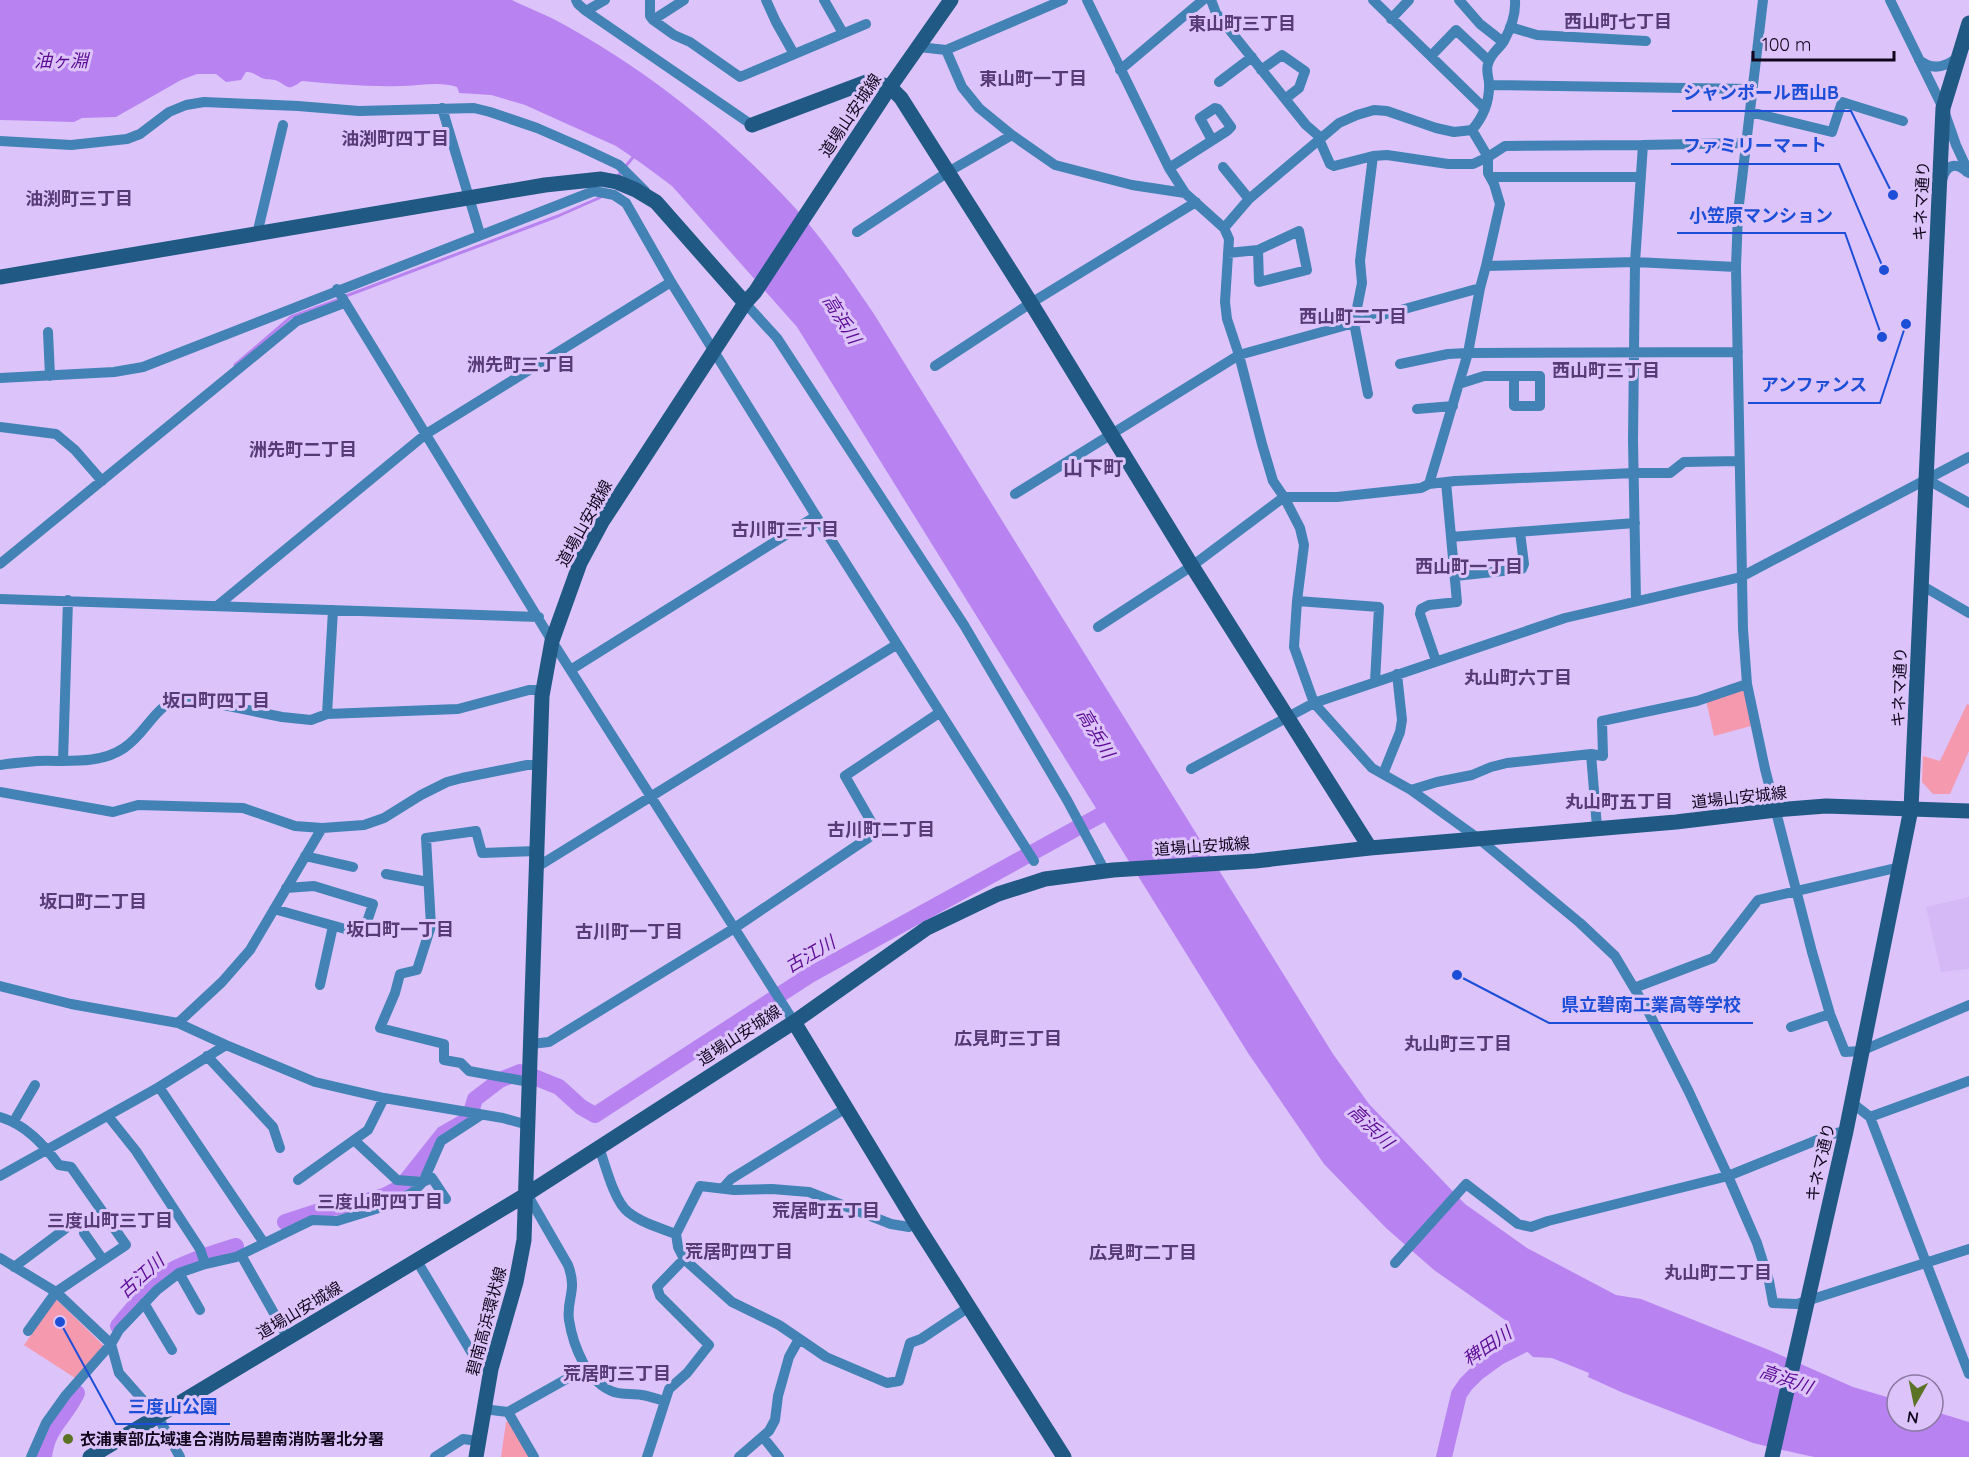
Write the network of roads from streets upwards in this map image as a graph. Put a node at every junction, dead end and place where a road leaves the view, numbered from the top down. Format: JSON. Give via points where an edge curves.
{"nodes":[{"id":1,"x":576,"y":0,"type":"edge"},
{"id":2,"x":605,"y":0,"type":"edge"},
{"id":3,"x":650,"y":0,"type":"edge"},
{"id":4,"x":684,"y":0,"type":"edge"},
{"id":5,"x":766,"y":0,"type":"edge"},
{"id":6,"x":824,"y":0,"type":"edge"},
{"id":7,"x":951,"y":0,"type":"edge"},
{"id":8,"x":1062,"y":0,"type":"edge"},
{"id":9,"x":1087,"y":0,"type":"edge"},
{"id":10,"x":1203,"y":0,"type":"edge"},
{"id":11,"x":1210,"y":0,"type":"edge"},
{"id":12,"x":1373,"y":0,"type":"edge"},
{"id":13,"x":1409,"y":0,"type":"edge"},
{"id":14,"x":1459,"y":0,"type":"edge"},
{"id":15,"x":1515,"y":0,"type":"edge"},
{"id":16,"x":1763,"y":0,"type":"edge"},
{"id":17,"x":1890,"y":0,"type":"edge"},
{"id":18,"x":586,"y":10,"type":"junction"},
{"id":19,"x":653,"y":20,"type":"junction"},
{"id":20,"x":1391,"y":20,"type":"junction"},
{"id":21,"x":866,"y":24,"type":"dead end"},
{"id":22,"x":1510,"y":27,"type":"junction"},
{"id":23,"x":1968,"y":28,"type":"edge"},
{"id":24,"x":843,"y":33,"type":"junction"},
{"id":25,"x":1646,"y":41,"type":"dead end"},
{"id":26,"x":1503,"y":42,"type":"junction"},
{"id":27,"x":919,"y":47,"type":"junction"},
{"id":28,"x":945,"y":50,"type":"junction"},
{"id":29,"x":794,"y":54,"type":"junction"},
{"id":30,"x":1431,"y":56,"type":"junction"},
{"id":31,"x":1959,"y":56,"type":"junction"},
{"id":32,"x":1252,"y":57,"type":"junction"},
{"id":33,"x":1919,"y":59,"type":"junction"},
{"id":34,"x":1489,"y":61,"type":"junction"},
{"id":35,"x":1120,"y":70,"type":"junction"},
{"id":36,"x":1261,"y":70,"type":"junction"},
{"id":37,"x":1219,"y":82,"type":"dead end"},
{"id":38,"x":1489,"y":84,"type":"junction"},
{"id":39,"x":890,"y":87,"type":"junction"},
{"id":40,"x":1752,"y":89,"type":"junction"},
{"id":41,"x":1285,"y":99,"type":"junction"},
{"id":42,"x":442,"y":108,"type":"junction"},
{"id":43,"x":1943,"y":108,"type":"junction"},
{"id":44,"x":1485,"y":109,"type":"junction"},
{"id":45,"x":1750,"y":112,"type":"junction"},
{"id":46,"x":1903,"y":121,"type":"dead end"},
{"id":47,"x":752,"y":125,"type":"joint"},
{"id":48,"x":284,"y":126,"type":"dead end"},
{"id":49,"x":1472,"y":130,"type":"junction"},
{"id":50,"x":1012,"y":135,"type":"junction"},
{"id":51,"x":1320,"y":138,"type":"junction"},
{"id":52,"x":1212,"y":140,"type":"dead end"},
{"id":53,"x":0,"y":141,"type":"edge"},
{"id":54,"x":1746,"y":142,"type":"junction"},
{"id":55,"x":1956,"y":145,"type":"junction"},
{"id":56,"x":1643,"y":146,"type":"junction"},
{"id":57,"x":1969,"y":148,"type":"edge"},
{"id":58,"x":1373,"y":156,"type":"junction"},
{"id":59,"x":1488,"y":157,"type":"junction"},
{"id":60,"x":1223,"y":167,"type":"dead end"},
{"id":61,"x":1169,"y":168,"type":"junction"},
{"id":62,"x":948,"y":172,"type":"junction"},
{"id":63,"x":1969,"y":174,"type":"edge"},
{"id":64,"x":1491,"y":177,"type":"junction"},
{"id":65,"x":1641,"y":177,"type":"junction"},
{"id":66,"x":1940,"y":189,"type":"junction"},
{"id":67,"x":1185,"y":193,"type":"junction"},
{"id":68,"x":468,"y":198,"type":"junction"},
{"id":69,"x":1249,"y":199,"type":"junction"},
{"id":70,"x":656,"y":202,"type":"junction"},
{"id":71,"x":1196,"y":202,"type":"junction"},
{"id":72,"x":1224,"y":228,"type":"junction"},
{"id":73,"x":857,"y":232,"type":"dead end"},
{"id":74,"x":257,"y":234,"type":"junction"},
{"id":75,"x":480,"y":234,"type":"junction"},
{"id":76,"x":1258,"y":250,"type":"junction"},
{"id":77,"x":1228,"y":253,"type":"junction"},
{"id":78,"x":1635,"y":262,"type":"junction"},
{"id":79,"x":1486,"y":266,"type":"junction"},
{"id":80,"x":1736,"y":267,"type":"junction"},
{"id":81,"x":0,"y":277,"type":"edge"},
{"id":82,"x":671,"y":282,"type":"junction"},
{"id":83,"x":1480,"y":288,"type":"junction"},
{"id":84,"x":337,"y":290,"type":"junction"},
{"id":85,"x":750,"y":298,"type":"junction"},
{"id":86,"x":344,"y":303,"type":"junction"},
{"id":87,"x":1031,"y":303,"type":"junction"},
{"id":88,"x":1354,"y":323,"type":"junction"},
{"id":89,"x":48,"y":332,"type":"dead end"},
{"id":90,"x":715,"y":351,"type":"junction"},
{"id":91,"x":1737,"y":352,"type":"junction"},
{"id":92,"x":1468,"y":353,"type":"junction"},
{"id":93,"x":1634,"y":354,"type":"junction"},
{"id":94,"x":1239,"y":355,"type":"junction"},
{"id":95,"x":1400,"y":364,"type":"dead end"},
{"id":96,"x":935,"y":366,"type":"dead end"},
{"id":97,"x":1514,"y":375,"type":"dead end"},
{"id":98,"x":50,"y":376,"type":"junction"},
{"id":99,"x":0,"y":378,"type":"edge"},
{"id":100,"x":1460,"y":384,"type":"junction"},
{"id":101,"x":1368,"y":394,"type":"dead end"},
{"id":102,"x":1453,"y":406,"type":"junction"},
{"id":103,"x":1417,"y":409,"type":"dead end"},
{"id":104,"x":0,"y":427,"type":"edge"},
{"id":105,"x":426,"y":434,"type":"junction"},
{"id":106,"x":1111,"y":435,"type":"junction"},
{"id":107,"x":1969,"y":457,"type":"edge"},
{"id":108,"x":1739,"y":461,"type":"junction"},
{"id":109,"x":1634,"y":473,"type":"junction"},
{"id":110,"x":1926,"y":479,"type":"junction"},
{"id":111,"x":102,"y":481,"type":"junction"},
{"id":112,"x":1446,"y":482,"type":"junction"},
{"id":113,"x":1429,"y":484,"type":"junction"},
{"id":114,"x":1015,"y":494,"type":"dead end"},
{"id":115,"x":1284,"y":497,"type":"junction"},
{"id":116,"x":1969,"y":503,"type":"edge"},
{"id":117,"x":816,"y":516,"type":"junction"},
{"id":118,"x":1635,"y":523,"type":"junction"},
{"id":119,"x":1520,"y":532,"type":"junction"},
{"id":120,"x":1452,"y":537,"type":"junction"},
{"id":121,"x":0,"y":564,"type":"edge"},
{"id":122,"x":1192,"y":566,"type":"junction"},
{"id":123,"x":1455,"y":576,"type":"junction"},
{"id":124,"x":1741,"y":577,"type":"junction"},
{"id":125,"x":1921,"y":585,"type":"junction"},
{"id":126,"x":0,"y":599,"type":"edge"},
{"id":127,"x":68,"y":600,"type":"junction"},
{"id":128,"x":1297,"y":601,"type":"junction"},
{"id":129,"x":1636,"y":601,"type":"junction"},
{"id":130,"x":217,"y":606,"type":"junction"},
{"id":131,"x":333,"y":610,"type":"junction"},
{"id":132,"x":1969,"y":613,"type":"edge"},
{"id":133,"x":539,"y":617,"type":"junction"},
{"id":134,"x":1098,"y":627,"type":"dead end"},
{"id":135,"x":552,"y":641,"type":"junction"},
{"id":136,"x":896,"y":645,"type":"junction"},
{"id":137,"x":1436,"y":660,"type":"junction"},
{"id":138,"x":572,"y":669,"type":"junction"},
{"id":139,"x":1397,"y":674,"type":"junction"},
{"id":140,"x":1375,"y":682,"type":"junction"},
{"id":141,"x":1747,"y":684,"type":"junction"},
{"id":142,"x":543,"y":690,"type":"junction"},
{"id":143,"x":1314,"y":703,"type":"junction"},
{"id":144,"x":939,"y":713,"type":"junction"},
{"id":145,"x":327,"y":714,"type":"junction"},
{"id":146,"x":1287,"y":717,"type":"junction"},
{"id":147,"x":1591,"y":754,"type":"junction"},
{"id":148,"x":63,"y":761,"type":"junction"},
{"id":149,"x":0,"y":765,"type":"edge"},
{"id":150,"x":539,"y":765,"type":"junction"},
{"id":151,"x":1191,"y":769,"type":"dead end"},
{"id":152,"x":1383,"y":774,"type":"junction"},
{"id":153,"x":1411,"y":790,"type":"junction"},
{"id":154,"x":0,"y":792,"type":"edge"},
{"id":155,"x":652,"y":797,"type":"junction"},
{"id":156,"x":1911,"y":809,"type":"junction"},
{"id":157,"x":1776,"y":810,"type":"junction"},
{"id":158,"x":1969,"y":811,"type":"edge"},
{"id":159,"x":1597,"y":827,"type":"junction"},
{"id":160,"x":322,"y":828,"type":"junction"},
{"id":161,"x":1479,"y":838,"type":"junction"},
{"id":162,"x":1370,"y":848,"type":"junction"},
{"id":163,"x":537,"y":851,"type":"junction"},
{"id":164,"x":305,"y":856,"type":"junction"},
{"id":165,"x":1034,"y":861,"type":"dead end"},
{"id":166,"x":353,"y":867,"type":"dead end"},
{"id":167,"x":537,"y":867,"type":"junction"},
{"id":168,"x":1900,"y":867,"type":"junction"},
{"id":169,"x":1109,"y":871,"type":"junction"},
{"id":170,"x":386,"y":874,"type":"dead end"},
{"id":171,"x":428,"y":882,"type":"junction"},
{"id":172,"x":286,"y":888,"type":"junction"},
{"id":173,"x":1797,"y":891,"type":"junction"},
{"id":174,"x":274,"y":909,"type":"junction"},
{"id":175,"x":333,"y":926,"type":"junction"},
{"id":176,"x":733,"y":929,"type":"junction"},
{"id":177,"x":320,"y":985,"type":"dead end"},
{"id":178,"x":0,"y":986,"type":"edge"},
{"id":179,"x":1634,"y":988,"type":"junction"},
{"id":180,"x":1969,"y":1005,"type":"edge"},
{"id":181,"x":1830,"y":1014,"type":"junction"},
{"id":182,"x":793,"y":1022,"type":"junction"},
{"id":183,"x":178,"y":1023,"type":"junction"},
{"id":184,"x":1791,"y":1027,"type":"dead end"},
{"id":185,"x":531,"y":1044,"type":"junction"},
{"id":186,"x":226,"y":1045,"type":"junction"},
{"id":187,"x":1861,"y":1051,"type":"junction"},
{"id":188,"x":207,"y":1056,"type":"junction"},
{"id":189,"x":1969,"y":1081,"type":"edge"},
{"id":190,"x":529,"y":1082,"type":"junction"},
{"id":191,"x":35,"y":1085,"type":"dead end"},
{"id":192,"x":159,"y":1088,"type":"junction"},
{"id":193,"x":384,"y":1098,"type":"junction"},
{"id":194,"x":1851,"y":1102,"type":"junction"},
{"id":195,"x":846,"y":1108,"type":"junction"},
{"id":196,"x":481,"y":1115,"type":"junction"},
{"id":197,"x":108,"y":1116,"type":"junction"},
{"id":198,"x":0,"y":1117,"type":"edge"},
{"id":199,"x":1870,"y":1118,"type":"junction"},
{"id":200,"x":14,"y":1121,"type":"junction"},
{"id":201,"x":528,"y":1125,"type":"junction"},
{"id":202,"x":1846,"y":1131,"type":"junction"},
{"id":203,"x":354,"y":1140,"type":"junction"},
{"id":204,"x":599,"y":1147,"type":"junction"},
{"id":205,"x":280,"y":1148,"type":"dead end"},
{"id":206,"x":48,"y":1150,"type":"junction"},
{"id":207,"x":0,"y":1176,"type":"edge"},
{"id":208,"x":1728,"y":1176,"type":"junction"},
{"id":209,"x":298,"y":1180,"type":"dead end"},
{"id":210,"x":423,"y":1182,"type":"junction"},
{"id":211,"x":723,"y":1188,"type":"junction"},
{"id":212,"x":526,"y":1194,"type":"junction"},
{"id":213,"x":447,"y":1199,"type":"dead end"},
{"id":214,"x":915,"y":1222,"type":"junction"},
{"id":215,"x":65,"y":1229,"type":"dead end"},
{"id":216,"x":84,"y":1233,"type":"dead end"},
{"id":217,"x":676,"y":1234,"type":"junction"},
{"id":218,"x":264,"y":1243,"type":"junction"},
{"id":219,"x":1969,"y":1249,"type":"edge"},
{"id":220,"x":241,"y":1255,"type":"junction"},
{"id":221,"x":0,"y":1258,"type":"edge"},
{"id":222,"x":684,"y":1259,"type":"junction"},
{"id":223,"x":103,"y":1260,"type":"junction"},
{"id":224,"x":1398,"y":1260,"type":"dead end"},
{"id":225,"x":417,"y":1261,"type":"junction"},
{"id":226,"x":1927,"y":1262,"type":"junction"},
{"id":227,"x":205,"y":1264,"type":"junction"},
{"id":228,"x":14,"y":1268,"type":"junction"},
{"id":229,"x":179,"y":1273,"type":"junction"},
{"id":230,"x":56,"y":1292,"type":"junction"},
{"id":231,"x":1807,"y":1301,"type":"junction"},
{"id":232,"x":144,"y":1303,"type":"junction"},
{"id":233,"x":969,"y":1307,"type":"junction"},
{"id":234,"x":200,"y":1310,"type":"dead end"},
{"id":235,"x":28,"y":1331,"type":"dead end"},
{"id":236,"x":288,"y":1338,"type":"junction"},
{"id":237,"x":799,"y":1340,"type":"junction"},
{"id":238,"x":111,"y":1344,"type":"junction"},
{"id":239,"x":172,"y":1350,"type":"dead end"},
{"id":240,"x":586,"y":1368,"type":"junction"},
{"id":241,"x":491,"y":1369,"type":"junction"},
{"id":242,"x":1969,"y":1374,"type":"edge"},
{"id":243,"x":664,"y":1401,"type":"junction"},
{"id":244,"x":483,"y":1409,"type":"junction"},
{"id":245,"x":508,"y":1412,"type":"junction"},
{"id":246,"x":158,"y":1417,"type":"junction"},
{"id":247,"x":763,"y":1437,"type":"junction"},
{"id":248,"x":478,"y":1441,"type":"junction"},
{"id":249,"x":31,"y":1457,"type":"edge"},
{"id":250,"x":90,"y":1457,"type":"edge"},
{"id":251,"x":180,"y":1457,"type":"edge"},
{"id":252,"x":435,"y":1457,"type":"edge"},
{"id":253,"x":476,"y":1457,"type":"edge"},
{"id":254,"x":534,"y":1457,"type":"edge"},
{"id":255,"x":647,"y":1457,"type":"edge"},
{"id":256,"x":739,"y":1457,"type":"edge"},
{"id":257,"x":779,"y":1457,"type":"edge"},
{"id":258,"x":1064,"y":1457,"type":"edge"},
{"id":259,"x":1772,"y":1457,"type":"edge"}],
"edges":[{"from":1,"to":18,"type":"street"},
{"from":2,"to":18,"type":"street"},
{"from":3,"to":19,"type":"street"},
{"from":4,"to":19,"type":"street"},
{"from":5,"to":29,"type":"street"},
{"from":6,"to":24,"type":"street"},
{"from":7,"to":27,"type":"street","name":"道場山安城線"},
{"from":8,"to":28,"type":"street"},
{"from":9,"to":35,"type":"street"},
{"from":10,"to":35,"type":"street"},
{"from":11,"to":32,"type":"street"},
{"from":12,"to":20,"type":"street"},
{"from":13,"to":20,"type":"street"},
{"from":14,"to":26,"type":"street"},
{"from":15,"to":22,"type":"street"},
{"from":16,"to":40,"type":"street"},
{"from":17,"to":33,"type":"street"},
{"from":18,"to":47,"type":"street"},
{"from":19,"to":29,"type":"street","via":[[740,77]]},
{"from":20,"to":30,"type":"street"},
{"from":21,"to":24,"type":"street"},
{"from":22,"to":25,"type":"street","via":[[1537,35]]},
{"from":22,"to":26,"type":"street"},
{"from":23,"to":31,"type":"street","name":"キネマ通り"},
{"from":24,"to":29,"type":"street"},
{"from":26,"to":34,"type":"street"},
{"from":27,"to":28,"type":"street"},
{"from":27,"to":39,"type":"street","name":"道場山安城線"},
{"from":28,"to":50,"type":"street","via":[[962,87],[979,108]]},
{"from":30,"to":34,"type":"street","via":[[1456,30]]},
{"from":30,"to":44,"type":"street"},
{"from":31,"to":33,"type":"street","via":[[1943,67],[1929,66]]},
{"from":31,"to":43,"type":"street","name":"キネマ通り"},
{"from":32,"to":36,"type":"street"},
{"from":32,"to":37,"type":"street"},
{"from":33,"to":43,"type":"street"},
{"from":34,"to":38,"type":"street"},
{"from":35,"to":61,"type":"street"},
{"from":36,"to":41,"type":"street"},
{"from":36,"to":41,"type":"street","via":[[1282,56],[1305,71],[1299,88]]},
{"from":38,"to":40,"type":"street"},
{"from":38,"to":44,"type":"street"},
{"from":39,"to":47,"type":"street","via":[[869,81]]},
{"from":39,"to":62,"type":"street"},
{"from":39,"to":85,"type":"street","name":"道場山安城線"},
{"from":40,"to":45,"type":"street"},
{"from":41,"to":51,"type":"street"},
{"from":42,"to":53,"type":"street","via":[[359,111],[204,102],[169,112],[127,139],[71,145]]},
{"from":42,"to":68,"type":"street"},
{"from":42,"to":70,"type":"street","via":[[490,112],[583,148],[619,165]]},
{"from":43,"to":55,"type":"street"},
{"from":43,"to":66,"type":"street","name":"キネマ通り"},
{"from":44,"to":49,"type":"street"},
{"from":45,"to":46,"type":"street","via":[[1832,132],[1842,102]]},
{"from":45,"to":54,"type":"street"},
{"from":48,"to":74,"type":"street"},
{"from":49,"to":51,"type":"street","via":[[1454,132],[1374,110],[1339,123]]},
{"from":49,"to":59,"type":"street"},
{"from":50,"to":62,"type":"street"},
{"from":50,"to":67,"type":"street","via":[[1055,165],[1132,185]]},
{"from":51,"to":58,"type":"street","via":[[1334,166]]},
{"from":51,"to":69,"type":"street"},
{"from":52,"to":61,"type":"street"},
{"from":54,"to":56,"type":"street"},
{"from":54,"to":80,"type":"street"},
{"from":55,"to":57,"type":"street"},
{"from":55,"to":63,"type":"street"},
{"from":56,"to":59,"type":"street","via":[[1505,146]]},
{"from":56,"to":65,"type":"street"},
{"from":58,"to":59,"type":"street","via":[[1456,164],[1473,164]]},
{"from":58,"to":88,"type":"street","via":[[1360,261],[1362,283]]},
{"from":59,"to":64,"type":"street"},
{"from":60,"to":69,"type":"street"},
{"from":61,"to":67,"type":"street"},
{"from":62,"to":73,"type":"street"},
{"from":62,"to":87,"type":"street"},
{"from":63,"to":66,"type":"street","via":[[1960,166],[1949,168]]},
{"from":64,"to":65,"type":"street"},
{"from":64,"to":79,"type":"street","via":[[1500,204]]},
{"from":65,"to":78,"type":"street"},
{"from":66,"to":110,"type":"street","name":"キネマ通り"},
{"from":67,"to":71,"type":"street"},
{"from":68,"to":70,"type":"street","via":[[601,179],[617,182]]},
{"from":68,"to":74,"type":"street"},
{"from":68,"to":75,"type":"street"},
{"from":69,"to":72,"type":"street"},
{"from":70,"to":85,"type":"street"},
{"from":71,"to":72,"type":"street"},
{"from":71,"to":87,"type":"street"},
{"from":72,"to":77,"type":"street","via":[[1229,238]]},
{"from":74,"to":81,"type":"street"},
{"from":75,"to":82,"type":"street","via":[[601,191],[626,203]]},
{"from":75,"to":84,"type":"street"},
{"from":76,"to":76,"type":"street","via":[[1299,231],[1307,270],[1259,282]]},
{"from":76,"to":77,"type":"street"},
{"from":77,"to":94,"type":"street","via":[[1225,302]]},
{"from":78,"to":79,"type":"street"},
{"from":78,"to":80,"type":"street"},
{"from":78,"to":93,"type":"street"},
{"from":79,"to":83,"type":"street"},
{"from":80,"to":91,"type":"street"},
{"from":82,"to":90,"type":"street"},
{"from":82,"to":105,"type":"street"},
{"from":83,"to":88,"type":"street"},
{"from":83,"to":92,"type":"street"},
{"from":84,"to":86,"type":"street"},
{"from":84,"to":98,"type":"street","via":[[143,367]]},
{"from":85,"to":90,"type":"street","name":"道場山安城線"},
{"from":85,"to":169,"type":"street","via":[[964,625]]},
{"from":86,"to":105,"type":"street"},
{"from":86,"to":111,"type":"street","via":[[297,321]]},
{"from":87,"to":96,"type":"street"},
{"from":87,"to":106,"type":"street"},
{"from":88,"to":94,"type":"street"},
{"from":88,"to":101,"type":"street"},
{"from":89,"to":98,"type":"street"},
{"from":90,"to":117,"type":"street"},
{"from":90,"to":135,"type":"street","name":"道場山安城線","via":[[602,522],[580,563]]},
{"from":91,"to":93,"type":"street"},
{"from":91,"to":108,"type":"street"},
{"from":92,"to":93,"type":"street"},
{"from":92,"to":95,"type":"street"},
{"from":92,"to":100,"type":"street"},
{"from":93,"to":109,"type":"street"},
{"from":94,"to":106,"type":"street"},
{"from":94,"to":115,"type":"street","via":[[1273,481]]},
{"from":97,"to":100,"type":"street","via":[[1484,375]]},
{"from":98,"to":99,"type":"street"},
{"from":100,"to":102,"type":"street"},
{"from":102,"to":103,"type":"street"},
{"from":102,"to":113,"type":"street"},
{"from":104,"to":111,"type":"street","via":[[56,434]]},
{"from":105,"to":130,"type":"street"},
{"from":105,"to":133,"type":"street"},
{"from":106,"to":114,"type":"street"},
{"from":106,"to":122,"type":"street"},
{"from":107,"to":110,"type":"street"},
{"from":108,"to":109,"type":"street","via":[[1683,462],[1670,473]]},
{"from":108,"to":124,"type":"street"},
{"from":109,"to":112,"type":"street"},
{"from":109,"to":118,"type":"street"},
{"from":110,"to":116,"type":"street"},
{"from":110,"to":124,"type":"street"},
{"from":110,"to":125,"type":"street","name":"キネマ通り"},
{"from":111,"to":121,"type":"street"},
{"from":112,"to":113,"type":"street"},
{"from":112,"to":120,"type":"street"},
{"from":113,"to":115,"type":"street","via":[[1337,497]]},
{"from":115,"to":122,"type":"street"},
{"from":115,"to":128,"type":"street","via":[[1304,545]]},
{"from":117,"to":136,"type":"street"},
{"from":117,"to":138,"type":"street"},
{"from":118,"to":119,"type":"street"},
{"from":118,"to":129,"type":"street"},
{"from":119,"to":120,"type":"street"},
{"from":119,"to":123,"type":"street","via":[[1522,569]]},
{"from":120,"to":123,"type":"street"},
{"from":122,"to":134,"type":"street"},
{"from":122,"to":146,"type":"street"},
{"from":123,"to":137,"type":"street","via":[[1457,602],[1421,609]]},
{"from":124,"to":129,"type":"street"},
{"from":124,"to":141,"type":"street"},
{"from":125,"to":132,"type":"street"},
{"from":125,"to":156,"type":"street","name":"キネマ通り"},
{"from":126,"to":127,"type":"street"},
{"from":127,"to":130,"type":"street"},
{"from":127,"to":148,"type":"street"},
{"from":128,"to":140,"type":"street","via":[[1379,607]]},
{"from":128,"to":143,"type":"street","via":[[1294,647]]},
{"from":129,"to":137,"type":"street","via":[[1565,618]]},
{"from":130,"to":131,"type":"street"},
{"from":131,"to":133,"type":"street"},
{"from":131,"to":145,"type":"street"},
{"from":133,"to":135,"type":"street"},
{"from":135,"to":138,"type":"street"},
{"from":135,"to":142,"type":"street","name":"道場山安城線"},
{"from":136,"to":144,"type":"street"},
{"from":136,"to":155,"type":"street"},
{"from":137,"to":139,"type":"street"},
{"from":138,"to":155,"type":"street"},
{"from":139,"to":140,"type":"street"},
{"from":139,"to":152,"type":"street","via":[[1402,720]]},
{"from":140,"to":143,"type":"street"},
{"from":141,"to":147,"type":"street","via":[[1697,700],[1602,721],[1603,756]]},
{"from":141,"to":157,"type":"street"},
{"from":142,"to":145,"type":"street","via":[[458,708]]},
{"from":142,"to":150,"type":"street","name":"道場山安城線"},
{"from":143,"to":146,"type":"street"},
{"from":143,"to":152,"type":"street","via":[[1372,768]]},
{"from":144,"to":165,"type":"street"},
{"from":144,"to":176,"type":"street","via":[[845,776],[878,832]]},
{"from":145,"to":148,"type":"street","via":[[311,720],[282,717],[184,697],[171,700],[125,748],[97,758]]},
{"from":146,"to":151,"type":"street"},
{"from":146,"to":162,"type":"street"},
{"from":147,"to":153,"type":"street","via":[[1499,765],[1472,776]]},
{"from":147,"to":159,"type":"street"},
{"from":148,"to":149,"type":"street"},
{"from":150,"to":160,"type":"street","via":[[447,782],[384,818],[364,825]]},
{"from":150,"to":163,"type":"street","name":"道場山安城線"},
{"from":152,"to":153,"type":"street"},
{"from":153,"to":161,"type":"street"},
{"from":154,"to":160,"type":"street","via":[[113,812],[138,805],[243,808],[295,826]]},
{"from":155,"to":167,"type":"street"},
{"from":155,"to":176,"type":"street"},
{"from":156,"to":157,"type":"street","name":"道場山安城線","via":[[1826,806]]},
{"from":156,"to":158,"type":"street","name":"道場山安城線"},
{"from":156,"to":168,"type":"street","name":"キネマ通り"},
{"from":157,"to":159,"type":"street","name":"道場山安城線"},
{"from":157,"to":173,"type":"street"},
{"from":159,"to":161,"type":"street","name":"道場山安城線"},
{"from":160,"to":164,"type":"street"},
{"from":161,"to":162,"type":"street","name":"道場山安城線"},
{"from":161,"to":179,"type":"street","via":[[1581,923],[1614,956]]},
{"from":162,"to":169,"type":"street","name":"道場山安城線"},
{"from":163,"to":167,"type":"street","name":"道場山安城線"},
{"from":163,"to":171,"type":"street","via":[[483,853],[476,831],[426,837]]},
{"from":164,"to":166,"type":"street"},
{"from":164,"to":172,"type":"street"},
{"from":167,"to":185,"type":"street","name":"道場山安城線"},
{"from":168,"to":173,"type":"street"},
{"from":168,"to":187,"type":"street","name":"キネマ通り"},
{"from":169,"to":182,"type":"street","name":"道場山安城線","via":[[1046,879],[998,894],[947,918]]},
{"from":170,"to":171,"type":"street"},
{"from":171,"to":190,"type":"street","via":[[431,926],[417,970],[400,975],[380,1028],[444,1044],[444,1060],[462,1063],[469,1071]]},
{"from":172,"to":174,"type":"street"},
{"from":172,"to":175,"type":"street","via":[[314,886],[372,904],[363,934]]},
{"from":173,"to":179,"type":"street","via":[[1758,900],[1713,958]]},
{"from":173,"to":181,"type":"street"},
{"from":174,"to":175,"type":"street"},
{"from":174,"to":183,"type":"street","via":[[233,971]]},
{"from":175,"to":177,"type":"street"},
{"from":176,"to":182,"type":"street"},
{"from":176,"to":185,"type":"street","via":[[549,1042]]},
{"from":178,"to":183,"type":"street","via":[[71,1004]]},
{"from":179,"to":208,"type":"street"},
{"from":180,"to":187,"type":"street"},
{"from":181,"to":184,"type":"street"},
{"from":181,"to":187,"type":"street","via":[[1845,1052]]},
{"from":182,"to":195,"type":"street"},
{"from":182,"to":204,"type":"street","name":"道場山安城線"},
{"from":183,"to":186,"type":"street"},
{"from":185,"to":190,"type":"street","name":"道場山安城線"},
{"from":186,"to":188,"type":"street"},
{"from":186,"to":193,"type":"street","via":[[315,1082]]},
{"from":187,"to":194,"type":"street","name":"キネマ通り"},
{"from":188,"to":192,"type":"street"},
{"from":188,"to":205,"type":"street","via":[[273,1127]]},
{"from":189,"to":199,"type":"street"},
{"from":190,"to":201,"type":"street","name":"道場山安城線"},
{"from":191,"to":200,"type":"street"},
{"from":192,"to":197,"type":"street"},
{"from":192,"to":218,"type":"street"},
{"from":193,"to":196,"type":"street"},
{"from":193,"to":203,"type":"street","via":[[368,1130]]},
{"from":194,"to":199,"type":"street"},
{"from":194,"to":202,"type":"street","name":"キネマ通り"},
{"from":195,"to":211,"type":"street","via":[[731,1179]]},
{"from":195,"to":214,"type":"street"},
{"from":196,"to":201,"type":"street"},
{"from":196,"to":210,"type":"street","via":[[441,1141]]},
{"from":197,"to":206,"type":"street"},
{"from":197,"to":227,"type":"street","via":[[136,1150],[201,1249]]},
{"from":198,"to":200,"type":"street"},
{"from":199,"to":226,"type":"street"},
{"from":200,"to":206,"type":"street"},
{"from":201,"to":212,"type":"street","name":"道場山安城線"},
{"from":202,"to":208,"type":"street"},
{"from":202,"to":231,"type":"street","name":"キネマ通り"},
{"from":203,"to":209,"type":"street"},
{"from":203,"to":210,"type":"street","via":[[397,1180]]},
{"from":204,"to":212,"type":"street","name":"道場山安城線"},
{"from":204,"to":217,"type":"street","via":[[627,1211]]},
{"from":206,"to":207,"type":"street"},
{"from":206,"to":223,"type":"street","via":[[59,1165],[70,1167],[126,1245]]},
{"from":208,"to":224,"type":"street","via":[[1531,1227],[1518,1224],[1466,1184]]},
{"from":208,"to":231,"type":"street","via":[[1757,1243],[1773,1303]]},
{"from":210,"to":213,"type":"street","via":[[432,1178]]},
{"from":210,"to":218,"type":"street","via":[[395,1203],[337,1221],[312,1220]]},
{"from":211,"to":214,"type":"street","via":[[809,1192],[891,1224],[909,1227]]},
{"from":211,"to":217,"type":"street","via":[[700,1186]]},
{"from":212,"to":225,"type":"street","name":"道場山安城線"},
{"from":212,"to":240,"type":"street","via":[[573,1277],[569,1318]]},
{"from":212,"to":241,"type":"street","name":"碧南高浜環状線","via":[[524,1240],[516,1282]]},
{"from":214,"to":233,"type":"street"},
{"from":215,"to":228,"type":"street"},
{"from":216,"to":223,"type":"street"},
{"from":217,"to":222,"type":"street"},
{"from":218,"to":220,"type":"street"},
{"from":219,"to":226,"type":"street"},
{"from":220,"to":227,"type":"street"},
{"from":220,"to":236,"type":"street"},
{"from":221,"to":228,"type":"street"},
{"from":222,"to":237,"type":"street","via":[[732,1302],[779,1325]]},
{"from":222,"to":243,"type":"street","via":[[657,1287],[660,1296],[709,1345],[669,1389]]},
{"from":223,"to":230,"type":"street"},
{"from":225,"to":236,"type":"street","name":"道場山安城線"},
{"from":225,"to":241,"type":"street","via":[[478,1365]]},
{"from":226,"to":231,"type":"street"},
{"from":226,"to":242,"type":"street"},
{"from":227,"to":229,"type":"street"},
{"from":228,"to":230,"type":"street"},
{"from":229,"to":232,"type":"street"},
{"from":229,"to":234,"type":"street"},
{"from":230,"to":235,"type":"street"},
{"from":230,"to":238,"type":"street"},
{"from":231,"to":259,"type":"street","name":"キネマ通り"},
{"from":232,"to":238,"type":"street"},
{"from":232,"to":239,"type":"street"},
{"from":233,"to":237,"type":"street","via":[[910,1343],[899,1381],[887,1383],[825,1357]]},
{"from":233,"to":258,"type":"street"},
{"from":236,"to":246,"type":"street","name":"道場山安城線"},
{"from":237,"to":247,"type":"street","via":[[789,1357],[775,1420]]},
{"from":238,"to":246,"type":"street","via":[[119,1374]]},
{"from":238,"to":249,"type":"street","via":[[46,1423]]},
{"from":240,"to":243,"type":"street","via":[[596,1381],[616,1392]]},
{"from":240,"to":245,"type":"street"},
{"from":241,"to":244,"type":"street","name":"碧南高浜環状線"},
{"from":243,"to":255,"type":"street"},
{"from":244,"to":245,"type":"street"},
{"from":244,"to":248,"type":"street","name":"碧南高浜環状線"},
{"from":245,"to":254,"type":"street"},
{"from":246,"to":250,"type":"street","name":"道場山安城線"},
{"from":246,"to":251,"type":"street"},
{"from":247,"to":256,"type":"street"},
{"from":247,"to":257,"type":"street"},
{"from":248,"to":252,"type":"street","via":[[463,1439]]},
{"from":248,"to":253,"type":"street","name":"碧南高浜環状線"}]}
